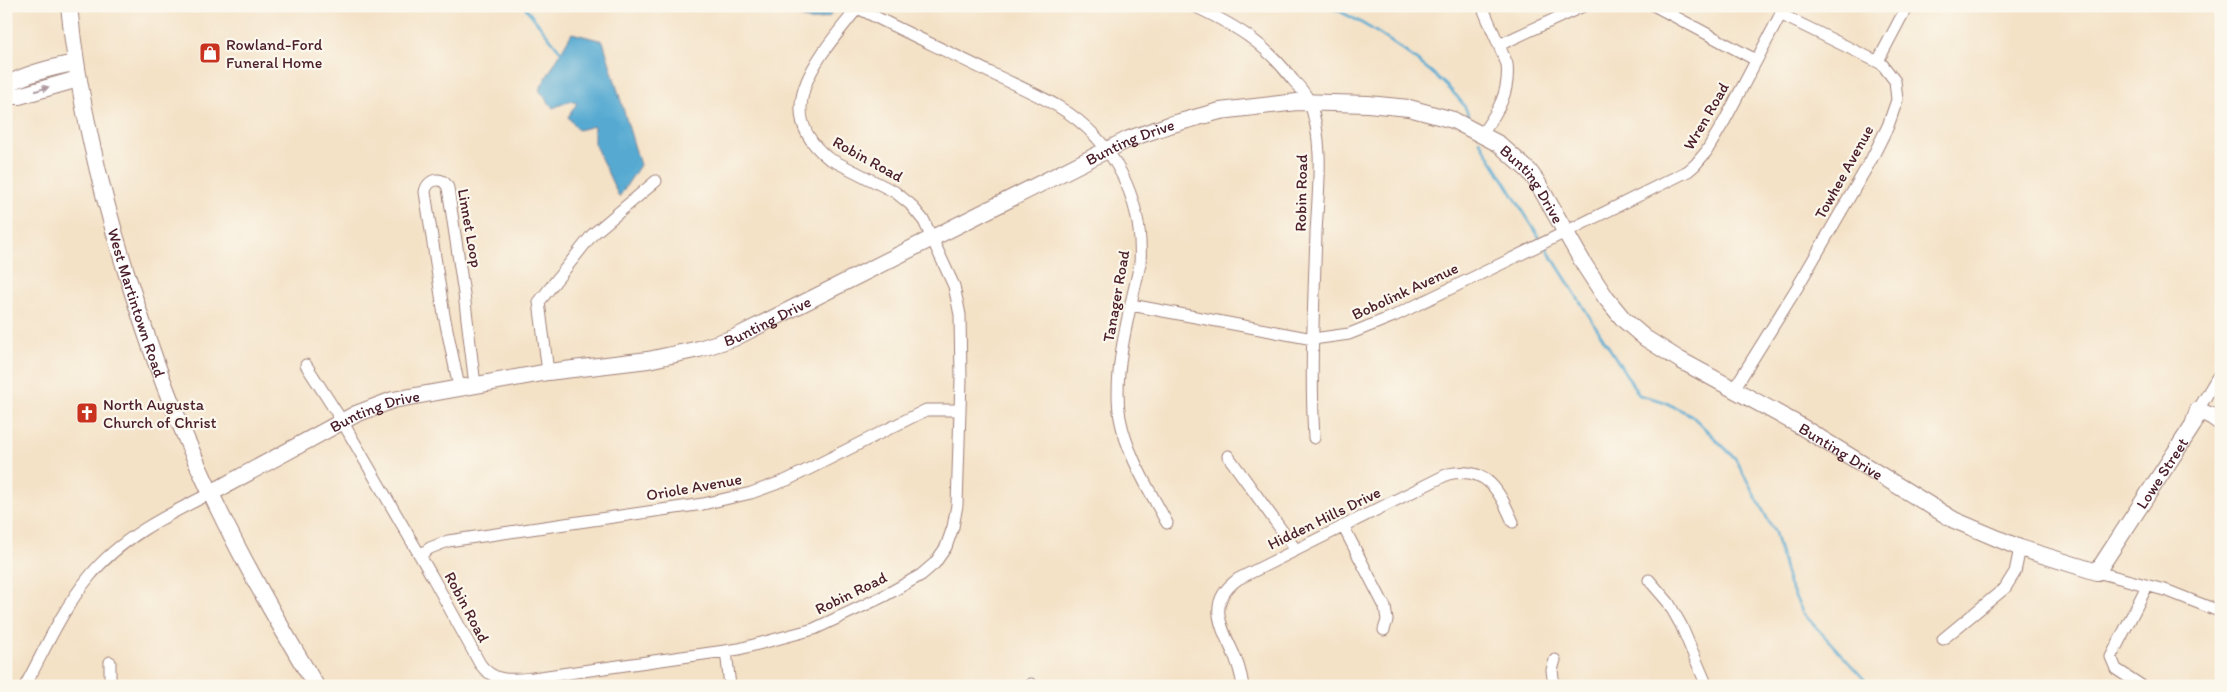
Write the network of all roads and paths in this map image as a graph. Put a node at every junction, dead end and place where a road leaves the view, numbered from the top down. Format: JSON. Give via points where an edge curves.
{"nodes":[{"id":1,"x":69,"y":6,"type":"edge"},
{"id":2,"x":1194,"y":6,"type":"edge"},
{"id":3,"x":1482,"y":6,"type":"edge"},
{"id":4,"x":1583,"y":6,"type":"edge"},
{"id":5,"x":1655,"y":6,"type":"edge"},
{"id":6,"x":1907,"y":6,"type":"edge"},
{"id":7,"x":859,"y":7,"type":"edge"},
{"id":8,"x":1782,"y":10,"type":"edge"},
{"id":9,"x":1499,"y":45,"type":"junction"},
{"id":10,"x":1756,"y":60,"type":"junction"},
{"id":11,"x":1878,"y":61,"type":"junction"},
{"id":12,"x":77,"y":71,"type":"junction"},
{"id":13,"x":6,"y":86,"type":"edge"},
{"id":14,"x":6,"y":96,"type":"edge"},
{"id":15,"x":1309,"y":102,"type":"junction"},
{"id":16,"x":1482,"y":134,"type":"junction"},
{"id":17,"x":1106,"y":151,"type":"junction"},
{"id":18,"x":656,"y":181,"type":"dead end"},
{"id":19,"x":1565,"y":231,"type":"junction"},
{"id":20,"x":932,"y":238,"type":"junction"},
{"id":21,"x":1131,"y":305,"type":"junction"},
{"id":22,"x":466,"y":312,"type":"junction"},
{"id":23,"x":444,"y":315,"type":"junction"},
{"id":24,"x":1313,"y":339,"type":"junction"},
{"id":25,"x":306,"y":365,"type":"dead end"},
{"id":26,"x":2221,"y":371,"type":"edge"},
{"id":27,"x":548,"y":372,"type":"junction"},
{"id":28,"x":467,"y":386,"type":"junction"},
{"id":29,"x":1734,"y":390,"type":"junction"},
{"id":30,"x":960,"y":410,"type":"junction"},
{"id":31,"x":2198,"y":410,"type":"junction"},
{"id":32,"x":342,"y":421,"type":"junction"},
{"id":33,"x":2221,"y":423,"type":"edge"},
{"id":34,"x":1314,"y":438,"type":"dead end"},
{"id":35,"x":1228,"y":456,"type":"dead end"},
{"id":36,"x":211,"y":493,"type":"junction"},
{"id":37,"x":1513,"y":522,"type":"dead end"},
{"id":38,"x":1167,"y":523,"type":"dead end"},
{"id":39,"x":1343,"y":526,"type":"junction"},
{"id":40,"x":2020,"y":548,"type":"junction"},
{"id":41,"x":1296,"y":550,"type":"junction"},
{"id":42,"x":420,"y":555,"type":"junction"},
{"id":43,"x":2097,"y":572,"type":"junction"},
{"id":44,"x":1649,"y":580,"type":"dead end"},
{"id":45,"x":2147,"y":586,"type":"junction"},
{"id":46,"x":2221,"y":612,"type":"edge"},
{"id":47,"x":1384,"y":630,"type":"dead end"},
{"id":48,"x":1943,"y":639,"type":"dead end"},
{"id":49,"x":726,"y":651,"type":"junction"},
{"id":50,"x":1556,"y":660,"type":"dead end"},
{"id":51,"x":110,"y":662,"type":"dead end"},
{"id":52,"x":25,"y":686,"type":"edge"},
{"id":53,"x":110,"y":686,"type":"edge"},
{"id":54,"x":316,"y":686,"type":"edge"},
{"id":55,"x":730,"y":686,"type":"edge"},
{"id":56,"x":1243,"y":686,"type":"edge"},
{"id":57,"x":1554,"y":686,"type":"edge"},
{"id":58,"x":1707,"y":686,"type":"edge"},
{"id":59,"x":2142,"y":686,"type":"edge"}],
"edges":[{"from":1,"to":12,"type":"street","name":"West Martintown Road"},
{"from":2,"to":15,"type":"street","name":"Robin Road","via":[[1238,28],[1262,45]]},
{"from":3,"to":9,"type":"street"},
{"from":4,"to":9,"type":"street"},
{"from":5,"to":10,"type":"street"},
{"from":6,"to":11,"type":"street"},
{"from":7,"to":17,"type":"street","name":"Tanager Road","via":[[1058,107],[1083,125]]},
{"from":7,"to":20,"type":"street","name":"Robin Road","via":[[830,42],[806,80],[800,106],[803,124],[814,146],[828,158],[906,200]]},
{"from":8,"to":10,"type":"street","name":"Wren Road"},
{"from":8,"to":11,"type":"street","name":"Towhee Avenue"},
{"from":9,"to":16,"type":"street","via":[[1507,64],[1506,93],[1498,112]]},
{"from":10,"to":19,"type":"street","name":"Wren Road","via":[[1716,136],[1695,165]]},
{"from":11,"to":29,"type":"street","name":"Towhee Avenue","via":[[1888,69],[1897,88],[1897,100],[1888,126],[1816,256]]},
{"from":12,"to":13,"type":"street","via":[[42,72]]},
{"from":14,"to":12,"type":"street","one_way":true,"via":[[18,96]]},
{"from":12,"to":36,"type":"street","name":"West Martintown Road","via":[[103,192],[138,311],[162,382]]},
{"from":15,"to":16,"type":"street","name":"Bunting Drive","via":[[1416,109],[1453,120]]},
{"from":15,"to":17,"type":"street","name":"Bunting Drive","via":[[1245,107],[1190,118]]},
{"from":15,"to":24,"type":"street","name":"Robin Road","via":[[1317,140],[1318,179]]},
{"from":16,"to":19,"type":"street","name":"Bunting Drive","via":[[1510,152],[1529,171]]},
{"from":17,"to":20,"type":"street","name":"Bunting Drive"},
{"from":17,"to":21,"type":"street","name":"Tanager Road","via":[[1128,185],[1139,221],[1140,264]]},
{"from":18,"to":27,"type":"street","via":[[592,235],[539,302]]},
{"from":19,"to":24,"type":"street","name":"Bobolink Avenue","via":[[1363,329]]},
{"from":19,"to":29,"type":"street","name":"Bunting Drive","via":[[1606,298],[1634,330]]},
{"from":20,"to":27,"type":"street","name":"Bunting Drive","via":[[717,344],[648,360]]},
{"from":20,"to":30,"type":"street","name":"Robin Road","via":[[949,272],[960,315]]},
{"from":21,"to":24,"type":"street","name":"Bobolink Avenue"},
{"from":21,"to":38,"type":"street","name":"Tanager Road","via":[[1119,376],[1118,408],[1124,433],[1140,471]]},
{"from":22,"to":23,"type":"street"},
{"from":22,"to":23,"type":"street","name":"Linnet Loop","via":[[448,188],[445,182],[438,180],[430,182],[425,192]]},
{"from":22,"to":28,"type":"street","name":"Linnet Loop"},
{"from":23,"to":28,"type":"street","name":"Linnet Loop"},
{"from":24,"to":34,"type":"street","name":"Robin Road"},
{"from":25,"to":32,"type":"street","name":"Robin Road"},
{"from":26,"to":31,"type":"street","name":"Lowe Street"},
{"from":27,"to":28,"type":"street","name":"Bunting Drive"},
{"from":28,"to":32,"type":"street","name":"Bunting Drive","via":[[393,400]]},
{"from":29,"to":40,"type":"street","name":"Bunting Drive","via":[[1797,424],[1954,520]]},
{"from":30,"to":42,"type":"street","name":"Oriole Avenue","via":[[926,410],[787,480],[751,493],[703,504],[448,541]]},
{"from":30,"to":49,"type":"street","name":"Robin Road","via":[[956,516],[946,547],[935,563],[904,585],[814,629]]},
{"from":31,"to":33,"type":"street"},
{"from":31,"to":43,"type":"street","name":"Lowe Street","via":[[2193,425]]},
{"from":32,"to":36,"type":"street","name":"Bunting Drive"},
{"from":32,"to":42,"type":"street","name":"Robin Road"},
{"from":35,"to":41,"type":"street"},
{"from":36,"to":52,"type":"street","name":"Bunting Drive","via":[[148,527],[100,565],[59,622]]},
{"from":36,"to":54,"type":"street","name":"West Martintown Road","via":[[247,566]]},
{"from":37,"to":39,"type":"street","name":"Hidden Hills Drive","via":[[1492,484],[1476,474],[1462,472],[1441,477]]},
{"from":39,"to":41,"type":"street","name":"Hidden Hills Drive"},
{"from":39,"to":47,"type":"street","via":[[1385,608],[1387,620]]},
{"from":40,"to":43,"type":"street","name":"Bunting Drive"},
{"from":40,"to":48,"type":"street","via":[[2015,572],[2005,588]]},
{"from":41,"to":56,"type":"street","name":"Hidden Hills Drive","via":[[1238,579],[1222,596],[1218,612],[1220,626],[1237,661]]},
{"from":42,"to":49,"type":"street","name":"Robin Road","via":[[480,664],[499,679],[533,678]]},
{"from":43,"to":45,"type":"street","name":"Bunting Drive"},
{"from":44,"to":58,"type":"street","via":[[1668,602],[1681,625]]},
{"from":45,"to":46,"type":"street","name":"Bunting Drive"},
{"from":45,"to":59,"type":"street","via":[[2111,658],[2116,669]]},
{"from":49,"to":55,"type":"street"},
{"from":50,"to":57,"type":"street","via":[[1552,670]]},
{"from":51,"to":53,"type":"street"}]}
